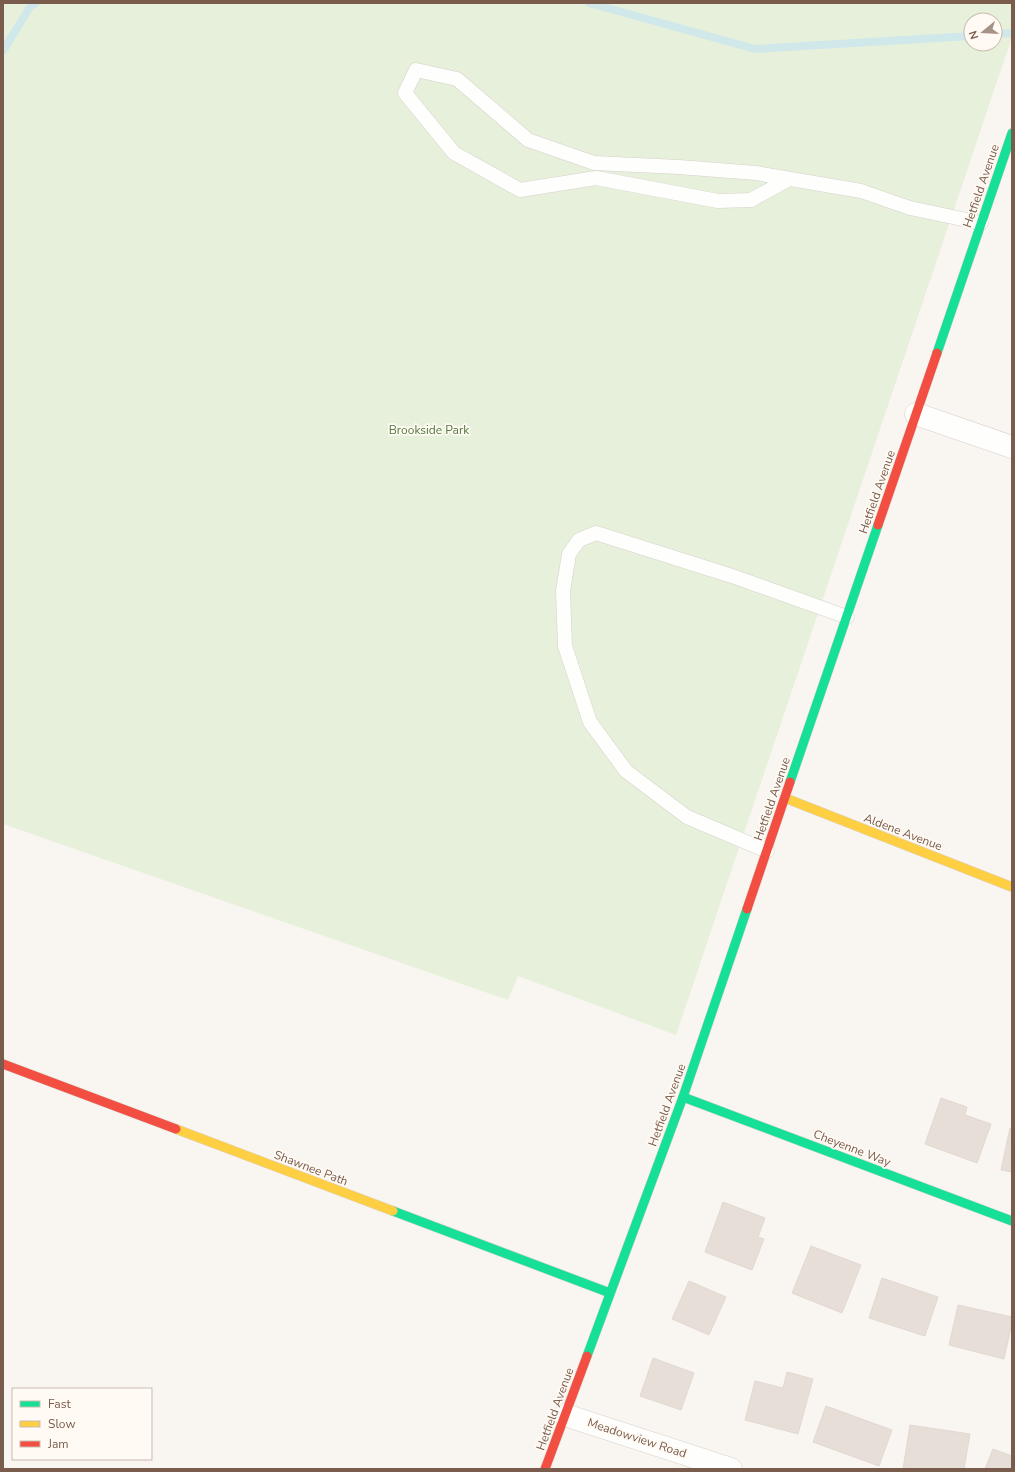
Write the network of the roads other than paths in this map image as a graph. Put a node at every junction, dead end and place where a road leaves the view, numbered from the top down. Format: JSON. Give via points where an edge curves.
{"nodes":[{"id":1,"x":1012,"y":133,"type":"edge"},
{"id":2,"x":624,"y":165,"type":"junction"},
{"id":3,"x":790,"y":179,"type":"junction"},
{"id":4,"x":623,"y":183,"type":"junction"},
{"id":5,"x":981,"y":223,"type":"junction"},
{"id":6,"x":916,"y":414,"type":"junction"},
{"id":7,"x":1012,"y":447,"type":"edge"},
{"id":8,"x":847,"y":617,"type":"junction"},
{"id":9,"x":785,"y":798,"type":"junction"},
{"id":10,"x":767,"y":851,"type":"junction"},
{"id":11,"x":1012,"y":888,"type":"edge"},
{"id":12,"x":3,"y":1064,"type":"edge"},
{"id":13,"x":683,"y":1097,"type":"junction"},
{"id":14,"x":1012,"y":1221,"type":"edge"},
{"id":15,"x":610,"y":1293,"type":"junction"},
{"id":16,"x":565,"y":1415,"type":"junction"},
{"id":17,"x":545,"y":1469,"type":"edge"},
{"id":18,"x":731,"y":1469,"type":"edge"}],
"edges":[{"from":1,"to":5,"type":"street","name":"Hetfield Avenue"},
{"from":2,"to":3,"type":"lane","via":[[756,173]]},
{"from":2,"to":4,"type":"lane"},
{"from":2,"to":4,"type":"lane","via":[[594,163],[528,140],[457,79],[416,70],[405,93],[454,152],[520,190],[596,178]]},
{"from":3,"to":4,"type":"lane","via":[[751,200],[718,200]]},
{"from":3,"to":5,"type":"lane","via":[[861,192],[910,208]]},
{"from":5,"to":6,"type":"street","name":"Hetfield Avenue"},
{"from":6,"to":7,"type":"street"},
{"from":6,"to":8,"type":"street","name":"Hetfield Avenue"},
{"from":8,"to":9,"type":"street","name":"Hetfield Avenue"},
{"from":8,"to":10,"type":"lane","via":[[735,577],[596,533],[579,540],[569,554],[563,591],[565,646],[590,722],[626,771],[687,817]]},
{"from":9,"to":10,"type":"street","name":"Hetfield Avenue"},
{"from":9,"to":11,"type":"street","name":"Aldene Avenue"},
{"from":10,"to":13,"type":"street","name":"Hetfield Avenue"},
{"from":12,"to":15,"type":"street","name":"Shawnee Path"},
{"from":13,"to":14,"type":"street","name":"Cheyenne Way"},
{"from":13,"to":15,"type":"street","name":"Hetfield Avenue"},
{"from":15,"to":16,"type":"street","name":"Hetfield Avenue"},
{"from":16,"to":17,"type":"street","name":"Hetfield Avenue"},
{"from":16,"to":18,"type":"street","name":"Meadowview Road"}]}
